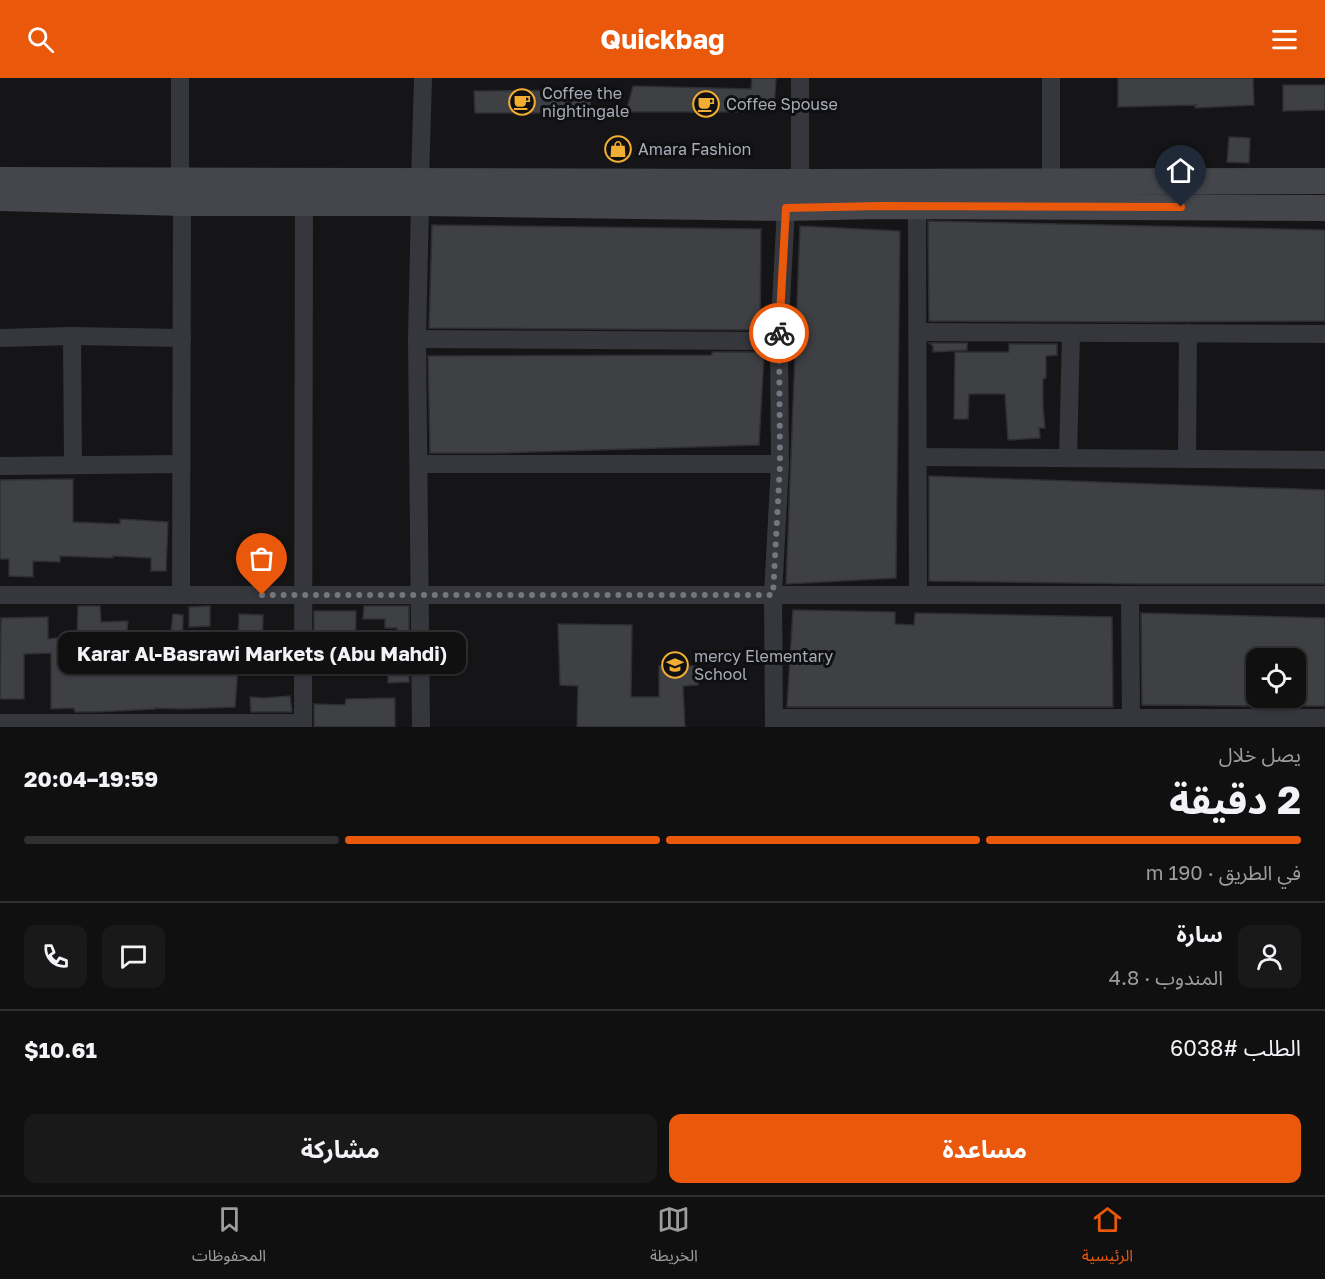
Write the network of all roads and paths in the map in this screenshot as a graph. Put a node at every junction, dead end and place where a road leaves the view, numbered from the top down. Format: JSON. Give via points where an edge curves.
{"nodes":[{"id":1,"x":180,"y":78,"type":"edge"},
{"id":2,"x":423,"y":78,"type":"edge"},
{"id":3,"x":800,"y":78,"type":"edge"},
{"id":4,"x":1051,"y":78,"type":"edge"},
{"id":5,"x":1325,"y":181,"type":"edge"},
{"id":6,"x":800,"y":182,"type":"junction"},
{"id":7,"x":1051,"y":182,"type":"junction"},
{"id":8,"x":5,"y":189,"type":"edge"},
{"id":9,"x":181,"y":191,"type":"junction"},
{"id":10,"x":420,"y":192,"type":"junction"},
{"id":11,"x":858,"y":194,"type":"junction"},
{"id":12,"x":903,"y":198,"type":"junction"},
{"id":13,"x":304,"y":202,"type":"junction"},
{"id":14,"x":786,"y":208,"type":"junction"},
{"id":15,"x":1325,"y":208,"type":"edge"},
{"id":16,"x":918,"y":332,"type":"junction"},
{"id":17,"x":1071,"y":333,"type":"junction"},
{"id":18,"x":1188,"y":333,"type":"junction"},
{"id":19,"x":1325,"y":334,"type":"edge"},
{"id":20,"x":72,"y":336,"type":"junction"},
{"id":21,"x":0,"y":338,"type":"edge"},
{"id":22,"x":182,"y":338,"type":"junction"},
{"id":23,"x":417,"y":339,"type":"junction"},
{"id":24,"x":779,"y":341,"type":"junction"},
{"id":25,"x":918,"y":457,"type":"junction"},
{"id":26,"x":1068,"y":458,"type":"junction"},
{"id":27,"x":1187,"y":459,"type":"junction"},
{"id":28,"x":1325,"y":460,"type":"edge"},
{"id":29,"x":181,"y":464,"type":"junction"},
{"id":30,"x":419,"y":464,"type":"junction"},
{"id":31,"x":780,"y":464,"type":"junction"},
{"id":32,"x":74,"y":465,"type":"junction"},
{"id":33,"x":0,"y":466,"type":"edge"},
{"id":34,"x":0,"y":594,"type":"edge"},
{"id":35,"x":181,"y":595,"type":"junction"},
{"id":36,"x":303,"y":595,"type":"junction"},
{"id":37,"x":420,"y":595,"type":"junction"},
{"id":38,"x":773,"y":595,"type":"junction"},
{"id":39,"x":918,"y":595,"type":"junction"},
{"id":40,"x":1130,"y":596,"type":"junction"},
{"id":41,"x":1325,"y":596,"type":"edge"},
{"id":42,"x":1131,"y":718,"type":"junction"},
{"id":43,"x":1325,"y":718,"type":"edge"},
{"id":44,"x":774,"y":722,"type":"edge"},
{"id":45,"x":919,"y":722,"type":"edge"},
{"id":46,"x":1263,"y":722,"type":"edge"},
{"id":47,"x":0,"y":723,"type":"edge"},
{"id":48,"x":245,"y":725,"type":"edge"},
{"id":49,"x":303,"y":725,"type":"edge"},
{"id":50,"x":421,"y":727,"type":"edge"}],
"edges":[{"from":1,"to":9,"type":"street"},
{"from":2,"to":10,"type":"street"},
{"from":3,"to":6,"type":"street"},
{"from":4,"to":7,"type":"street"},
{"from":5,"to":7,"type":"street"},
{"from":6,"to":10,"type":"street"},
{"from":6,"to":11,"type":"street"},
{"from":7,"to":12,"type":"street"},
{"from":8,"to":9,"type":"street"},
{"from":9,"to":10,"type":"street"},
{"from":9,"to":13,"type":"street"},
{"from":9,"to":22,"type":"street"},
{"from":10,"to":13,"type":"street"},
{"from":10,"to":14,"type":"street"},
{"from":10,"to":23,"type":"street"},
{"from":11,"to":12,"type":"street"},
{"from":11,"to":14,"type":"street"},
{"from":12,"to":15,"type":"street"},
{"from":12,"to":16,"type":"street"},
{"from":13,"to":36,"type":"street"},
{"from":14,"to":24,"type":"street"},
{"from":16,"to":17,"type":"street"},
{"from":16,"to":25,"type":"street"},
{"from":17,"to":18,"type":"street"},
{"from":17,"to":26,"type":"street"},
{"from":18,"to":19,"type":"street"},
{"from":18,"to":27,"type":"street"},
{"from":20,"to":21,"type":"street"},
{"from":20,"to":22,"type":"street"},
{"from":20,"to":32,"type":"street"},
{"from":22,"to":29,"type":"street"},
{"from":23,"to":24,"type":"street"},
{"from":23,"to":30,"type":"street"},
{"from":24,"to":31,"type":"street"},
{"from":25,"to":26,"type":"street"},
{"from":25,"to":39,"type":"street"},
{"from":26,"to":27,"type":"street"},
{"from":27,"to":28,"type":"street"},
{"from":29,"to":32,"type":"street"},
{"from":29,"to":35,"type":"street"},
{"from":30,"to":31,"type":"street"},
{"from":30,"to":37,"type":"street"},
{"from":31,"to":38,"type":"street"},
{"from":32,"to":33,"type":"street"},
{"from":34,"to":35,"type":"street"},
{"from":35,"to":36,"type":"street"},
{"from":36,"to":37,"type":"street"},
{"from":36,"to":49,"type":"street"},
{"from":37,"to":38,"type":"street"},
{"from":37,"to":50,"type":"street"},
{"from":38,"to":39,"type":"street"},
{"from":38,"to":44,"type":"street"},
{"from":39,"to":40,"type":"street"},
{"from":40,"to":41,"type":"street"},
{"from":40,"to":42,"type":"street"},
{"from":42,"to":45,"type":"street"},
{"from":42,"to":46,"type":"street"},
{"from":43,"to":46,"type":"street"},
{"from":44,"to":45,"type":"street"},
{"from":47,"to":48,"type":"street"},
{"from":48,"to":49,"type":"street"}]}
